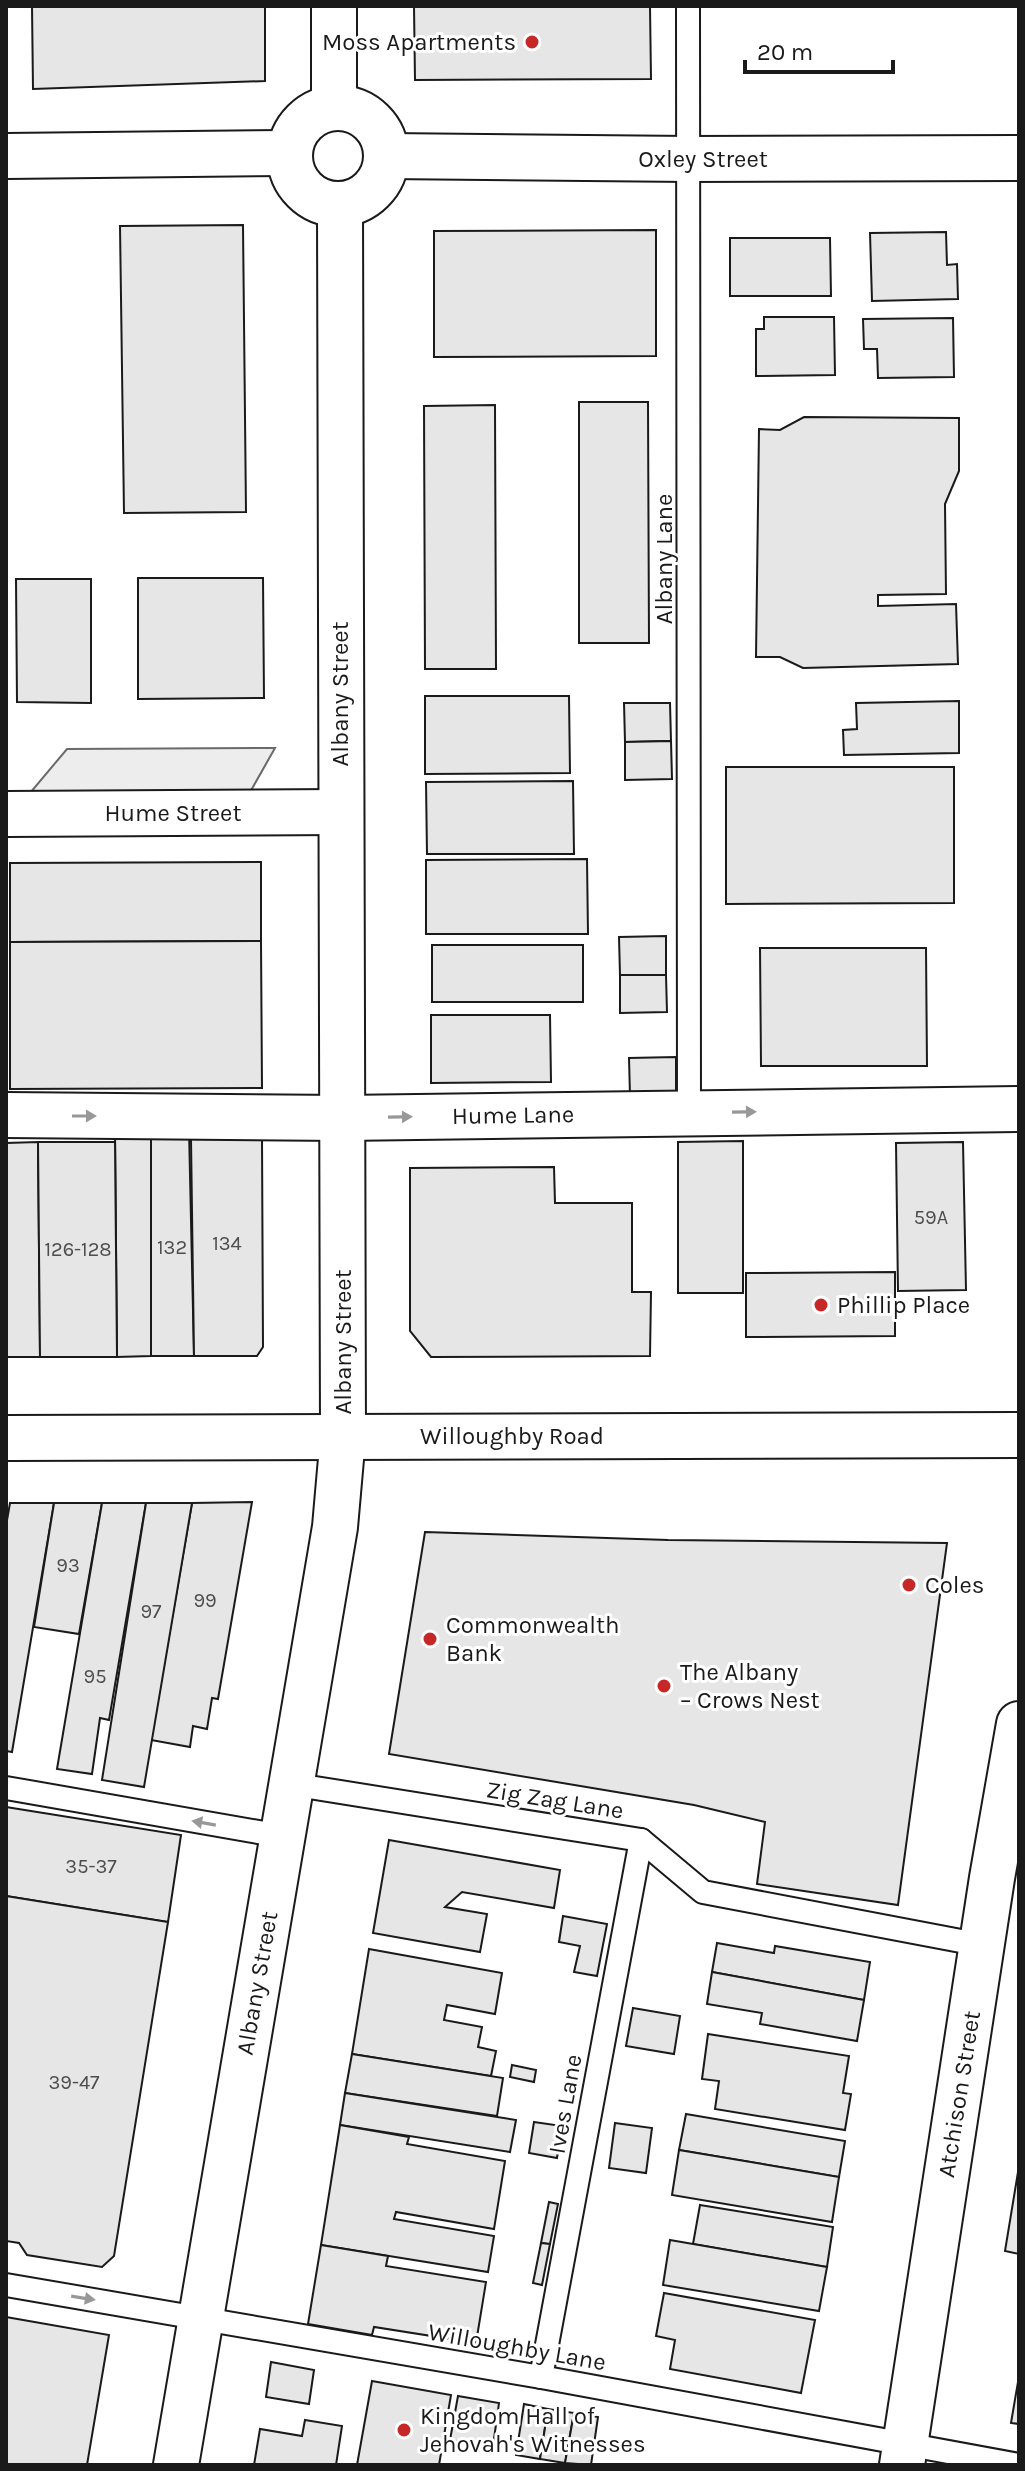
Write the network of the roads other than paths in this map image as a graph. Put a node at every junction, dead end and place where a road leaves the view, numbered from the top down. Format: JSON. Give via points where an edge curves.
{"nodes":[{"id":1,"x":334,"y":6,"type":"edge"},
{"id":2,"x":688,"y":6,"type":"edge"},
{"id":3,"x":334,"y":108,"type":"junction"},
{"id":4,"x":289,"y":153,"type":"junction"},
{"id":5,"x":6,"y":156,"type":"edge"},
{"id":6,"x":387,"y":156,"type":"junction"},
{"id":7,"x":1019,"y":158,"type":"edge"},
{"id":8,"x":690,"y":159,"type":"junction"},
{"id":9,"x":340,"y":205,"type":"junction"},
{"id":10,"x":340,"y":812,"type":"junction"},
{"id":11,"x":6,"y":814,"type":"edge"},
{"id":12,"x":1019,"y":1109,"type":"edge"},
{"id":13,"x":689,"y":1112,"type":"junction"},
{"id":14,"x":6,"y":1115,"type":"edge"},
{"id":15,"x":343,"y":1118,"type":"junction"},
{"id":16,"x":1019,"y":1435,"type":"edge"},
{"id":17,"x":343,"y":1436,"type":"junction"},
{"id":18,"x":6,"y":1438,"type":"edge"},
{"id":19,"x":1019,"y":1724,"type":"edge"},
{"id":20,"x":1015,"y":1778,"type":"edge"},
{"id":21,"x":290,"y":1784,"type":"junction"},
{"id":22,"x":6,"y":1788,"type":"edge"},
{"id":23,"x":281,"y":1836,"type":"junction"},
{"id":24,"x":641,"y":1840,"type":"junction"},
{"id":25,"x":982,"y":1945,"type":"junction"},
{"id":26,"x":6,"y":2285,"type":"edge"},
{"id":27,"x":201,"y":2317,"type":"junction"},
{"id":28,"x":541,"y":2377,"type":"junction"},
{"id":29,"x":903,"y":2455,"type":"edge"},
{"id":30,"x":176,"y":2465,"type":"edge"},
{"id":31,"x":1019,"y":2465,"type":"edge"}],
"edges":[{"from":1,"to":3,"type":"street"},
{"from":2,"to":8,"type":"lane","name":"Albany Lane"},
{"from":3,"to":4,"type":"street","via":[[304,122]]},
{"from":3,"to":6,"type":"street","via":[[354,110],[371,120]]},
{"from":4,"to":5,"type":"street"},
{"from":4,"to":9,"type":"street","via":[[304,191]]},
{"from":6,"to":8,"type":"street","name":"Oxley Street"},
{"from":6,"to":9,"type":"street","via":[[384,174],[373,189],[358,201]]},
{"from":7,"to":8,"type":"street","name":"Oxley Street"},
{"from":8,"to":13,"type":"lane","name":"Albany Lane"},
{"from":9,"to":10,"type":"street","name":"Albany Street"},
{"from":10,"to":11,"type":"street","name":"Hume Street"},
{"from":10,"to":15,"type":"street","name":"Albany Street"},
{"from":13,"to":12,"type":"street","name":"Hume Lane","one_way":true},
{"from":15,"to":13,"type":"street","name":"Hume Lane","one_way":true},
{"from":14,"to":15,"type":"street","name":"Hume Lane","one_way":true},
{"from":15,"to":17,"type":"street","name":"Albany Street"},
{"from":16,"to":17,"type":"street","name":"Willoughby Road"},
{"from":17,"to":18,"type":"street","name":"Willoughby Road"},
{"from":17,"to":21,"type":"street","name":"Albany Street","via":[[335,1527]]},
{"from":19,"to":20,"type":"street","name":"Atchison Street"},
{"from":20,"to":25,"type":"street","name":"Atchison Street"},
{"from":21,"to":23,"type":"street","name":"Albany Street"},
{"from":21,"to":24,"type":"lane","name":"Zig Zag Lane"},
{"from":23,"to":22,"type":"lane","one_way":true},
{"from":23,"to":27,"type":"street","name":"Albany Street"},
{"from":24,"to":25,"type":"lane","name":"Zig Zag Lane","via":[[703,1892]]},
{"from":24,"to":28,"type":"lane","name":"Ives Lane"},
{"from":25,"to":29,"type":"street","name":"Atchison Street"},
{"from":26,"to":27,"type":"lane","name":"Willoughby Lane","one_way":true},
{"from":27,"to":28,"type":"lane","name":"Willoughby Lane"},
{"from":27,"to":30,"type":"street","name":"Albany Street"},
{"from":28,"to":29,"type":"lane","name":"Willoughby Lane"},
{"from":29,"to":31,"type":"lane","name":"Willoughby Lane"}]}
